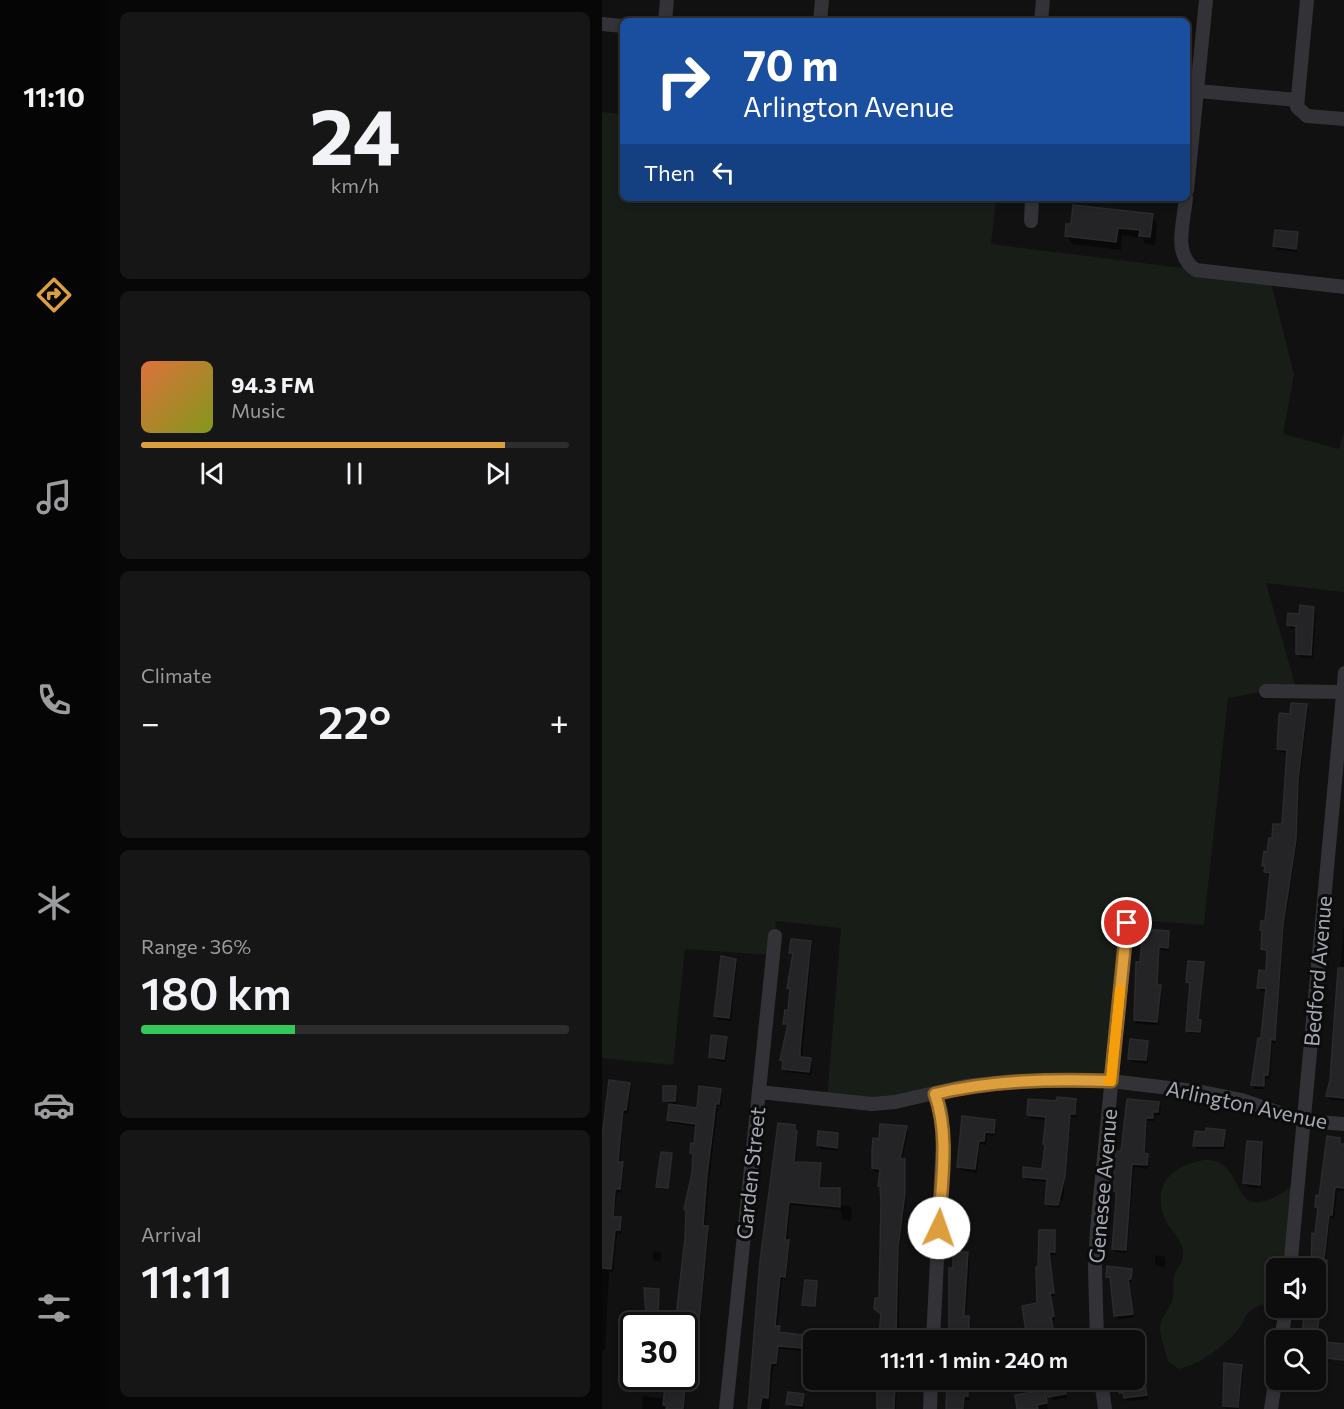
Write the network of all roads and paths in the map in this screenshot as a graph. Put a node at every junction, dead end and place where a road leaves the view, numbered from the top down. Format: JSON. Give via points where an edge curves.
{"nodes":[{"id":1,"x":667,"y":0,"type":"edge"},
{"id":2,"x":822,"y":0,"type":"edge"},
{"id":3,"x":1043,"y":0,"type":"edge"},
{"id":4,"x":1206,"y":0,"type":"edge"},
{"id":5,"x":1307,"y":0,"type":"edge"},
{"id":6,"x":665,"y":18,"type":"edge"},
{"id":7,"x":821,"y":18,"type":"edge"},
{"id":8,"x":1041,"y":18,"type":"edge"},
{"id":9,"x":602,"y":24,"type":"edge"},
{"id":10,"x":620,"y":26,"type":"edge"},
{"id":11,"x":1192,"y":90,"type":"edge"},
{"id":12,"x":1297,"y":100,"type":"junction"},
{"id":13,"x":1344,"y":119,"type":"edge"},
{"id":14,"x":1190,"y":130,"type":"edge"},
{"id":15,"x":1032,"y":201,"type":"edge"},
{"id":16,"x":1186,"y":201,"type":"edge"},
{"id":17,"x":1031,"y":221,"type":"dead end"},
{"id":18,"x":1344,"y":287,"type":"edge"},
{"id":19,"x":1344,"y":673,"type":"edge"},
{"id":20,"x":1266,"y":691,"type":"dead end"},
{"id":21,"x":1344,"y":692,"type":"edge"},
{"id":22,"x":1127,"y":923,"type":"dead end"},
{"id":23,"x":775,"y":936,"type":"dead end"},
{"id":24,"x":1111,"y":1081,"type":"junction"},
{"id":25,"x":759,"y":1092,"type":"junction"},
{"id":26,"x":935,"y":1094,"type":"junction"},
{"id":27,"x":1303,"y":1121,"type":"junction"},
{"id":28,"x":1344,"y":1124,"type":"edge"},
{"id":29,"x":1291,"y":1258,"type":"edge"},
{"id":30,"x":934,"y":1330,"type":"edge"},
{"id":31,"x":1097,"y":1330,"type":"edge"},
{"id":32,"x":931,"y":1390,"type":"edge"},
{"id":33,"x":1102,"y":1390,"type":"edge"},
{"id":34,"x":1274,"y":1390,"type":"edge"},
{"id":35,"x":726,"y":1409,"type":"edge"},
{"id":36,"x":930,"y":1409,"type":"edge"},
{"id":37,"x":1105,"y":1409,"type":"edge"},
{"id":38,"x":1271,"y":1409,"type":"edge"}],
"edges":[{"from":1,"to":6,"type":"street"},
{"from":2,"to":7,"type":"street"},
{"from":3,"to":8,"type":"street"},
{"from":4,"to":11,"type":"street"},
{"from":5,"to":12,"type":"street"},
{"from":9,"to":10,"type":"street"},
{"from":11,"to":12,"type":"street"},
{"from":11,"to":14,"type":"street"},
{"from":12,"to":13,"type":"street","via":[[1297,107],[1307,116]]},
{"from":15,"to":17,"type":"street"},
{"from":16,"to":18,"type":"street","via":[[1181,252],[1196,270]]},
{"from":19,"to":21,"type":"street","name":"Bedford Avenue"},
{"from":20,"to":21,"type":"street"},
{"from":21,"to":27,"type":"street","name":"Bedford Avenue"},
{"from":22,"to":24,"type":"street","name":"Genesee Avenue"},
{"from":23,"to":25,"type":"street","name":"Garden Street"},
{"from":24,"to":26,"type":"street","name":"Arlington Avenue","via":[[1014,1082],[965,1086]]},
{"from":24,"to":27,"type":"street","name":"Arlington Avenue","via":[[1222,1096]]},
{"from":24,"to":31,"type":"street","name":"Genesee Avenue","via":[[1094,1268]]},
{"from":25,"to":26,"type":"street","name":"Arlington Avenue","via":[[872,1104]]},
{"from":25,"to":35,"type":"street","name":"Garden Street"},
{"from":26,"to":30,"type":"street","via":[[943,1137]]},
{"from":27,"to":28,"type":"street","name":"Arlington Avenue"},
{"from":27,"to":29,"type":"street","name":"Bedford Avenue"},
{"from":32,"to":36,"type":"street"},
{"from":33,"to":37,"type":"street"},
{"from":34,"to":38,"type":"street"}]}
